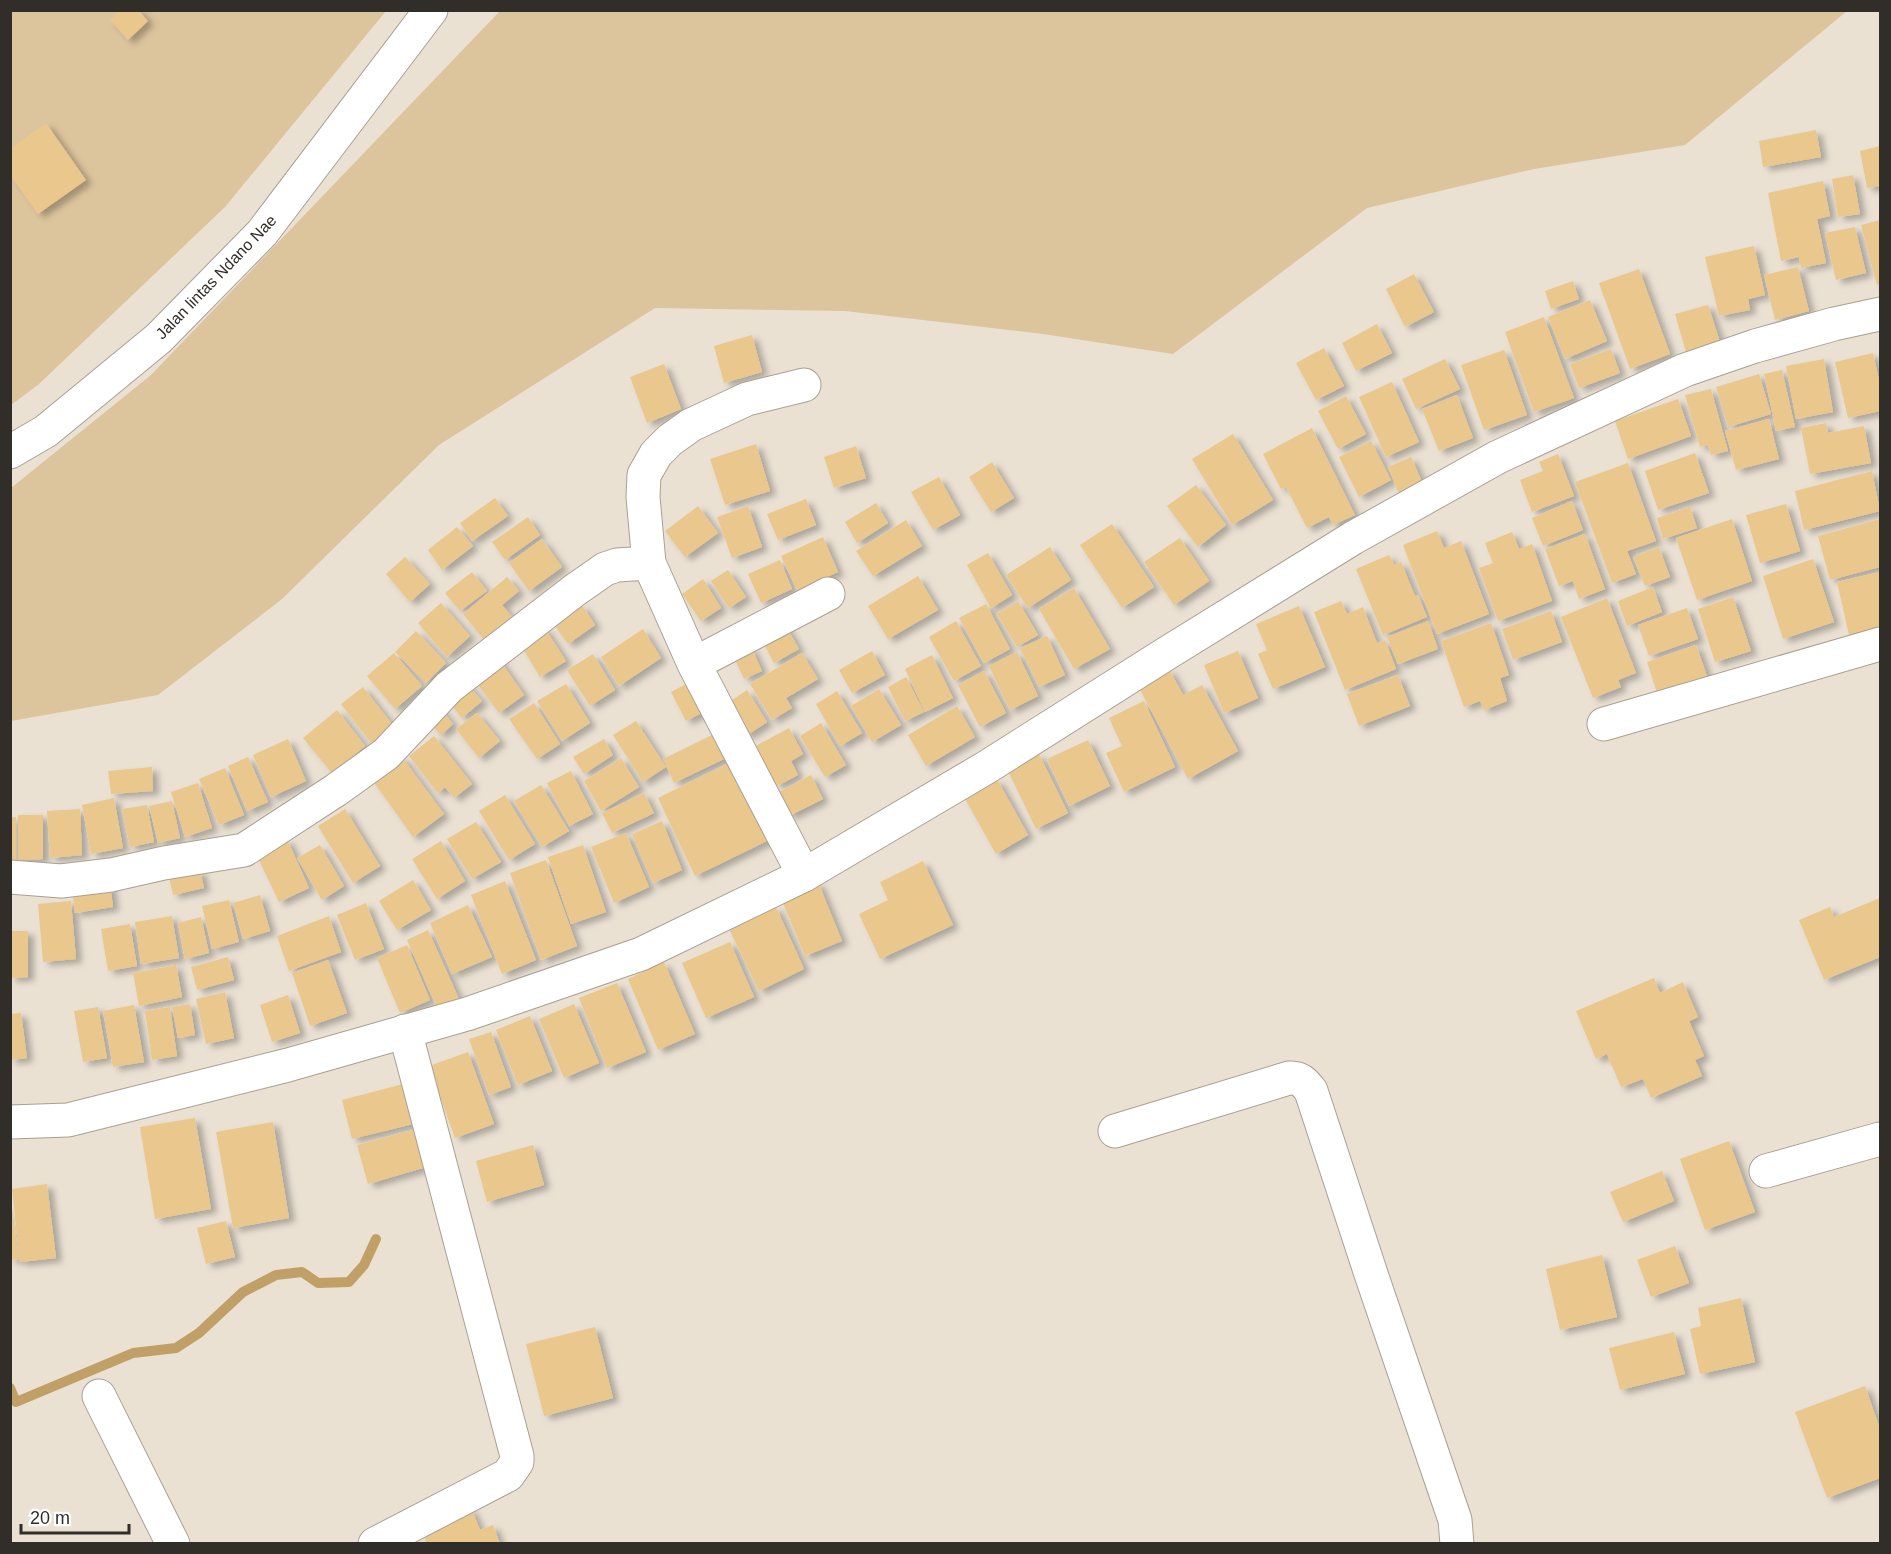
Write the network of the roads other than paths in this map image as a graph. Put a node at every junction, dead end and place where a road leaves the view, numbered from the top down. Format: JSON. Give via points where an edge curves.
{"nodes":[{"id":1,"x":431,"y":10,"type":"edge"},
{"id":2,"x":1881,"y":314,"type":"edge"},
{"id":3,"x":804,"y":385,"type":"dead end"},
{"id":4,"x":10,"y":452,"type":"edge"},
{"id":5,"x":649,"y":563,"type":"junction"},
{"id":6,"x":828,"y":594,"type":"dead end"},
{"id":7,"x":1881,"y":644,"type":"edge"},
{"id":8,"x":694,"y":664,"type":"junction"},
{"id":9,"x":1604,"y":724,"type":"dead end"},
{"id":10,"x":804,"y":875,"type":"junction"},
{"id":11,"x":10,"y":877,"type":"edge"},
{"id":12,"x":405,"y":1031,"type":"junction"},
{"id":13,"x":10,"y":1122,"type":"edge"},
{"id":14,"x":1115,"y":1131,"type":"dead end"},
{"id":15,"x":1881,"y":1139,"type":"edge"},
{"id":16,"x":1766,"y":1171,"type":"dead end"},
{"id":17,"x":99,"y":1396,"type":"dead end"},
{"id":18,"x":173,"y":1544,"type":"edge"},
{"id":19,"x":375,"y":1544,"type":"edge"},
{"id":20,"x":1457,"y":1544,"type":"edge"}],
"edges":[{"from":1,"to":4,"type":"street","name":"Jalan lintas Ndano Nae","via":[[262,233],[159,338],[46,431]]},
{"from":2,"to":10,"type":"street","via":[[1755,346],[1685,370],[1498,457],[1353,538],[987,767]]},
{"from":3,"to":5,"type":"street","via":[[747,399],[691,425],[656,454],[644,475]]},
{"from":5,"to":8,"type":"street"},
{"from":5,"to":11,"type":"street","via":[[605,569],[575,590],[449,687],[386,754],[244,850],[61,881]]},
{"from":6,"to":8,"type":"street"},
{"from":7,"to":9,"type":"street"},
{"from":8,"to":10,"type":"street"},
{"from":10,"to":12,"type":"street","via":[[641,954],[467,1014]]},
{"from":12,"to":13,"type":"street","via":[[68,1120]]},
{"from":12,"to":19,"type":"street","via":[[517,1456],[508,1476]]},
{"from":14,"to":20,"type":"street","via":[[1289,1078],[1305,1083],[1311,1091],[1455,1520]]},
{"from":15,"to":16,"type":"street"},
{"from":17,"to":18,"type":"street"}]}
